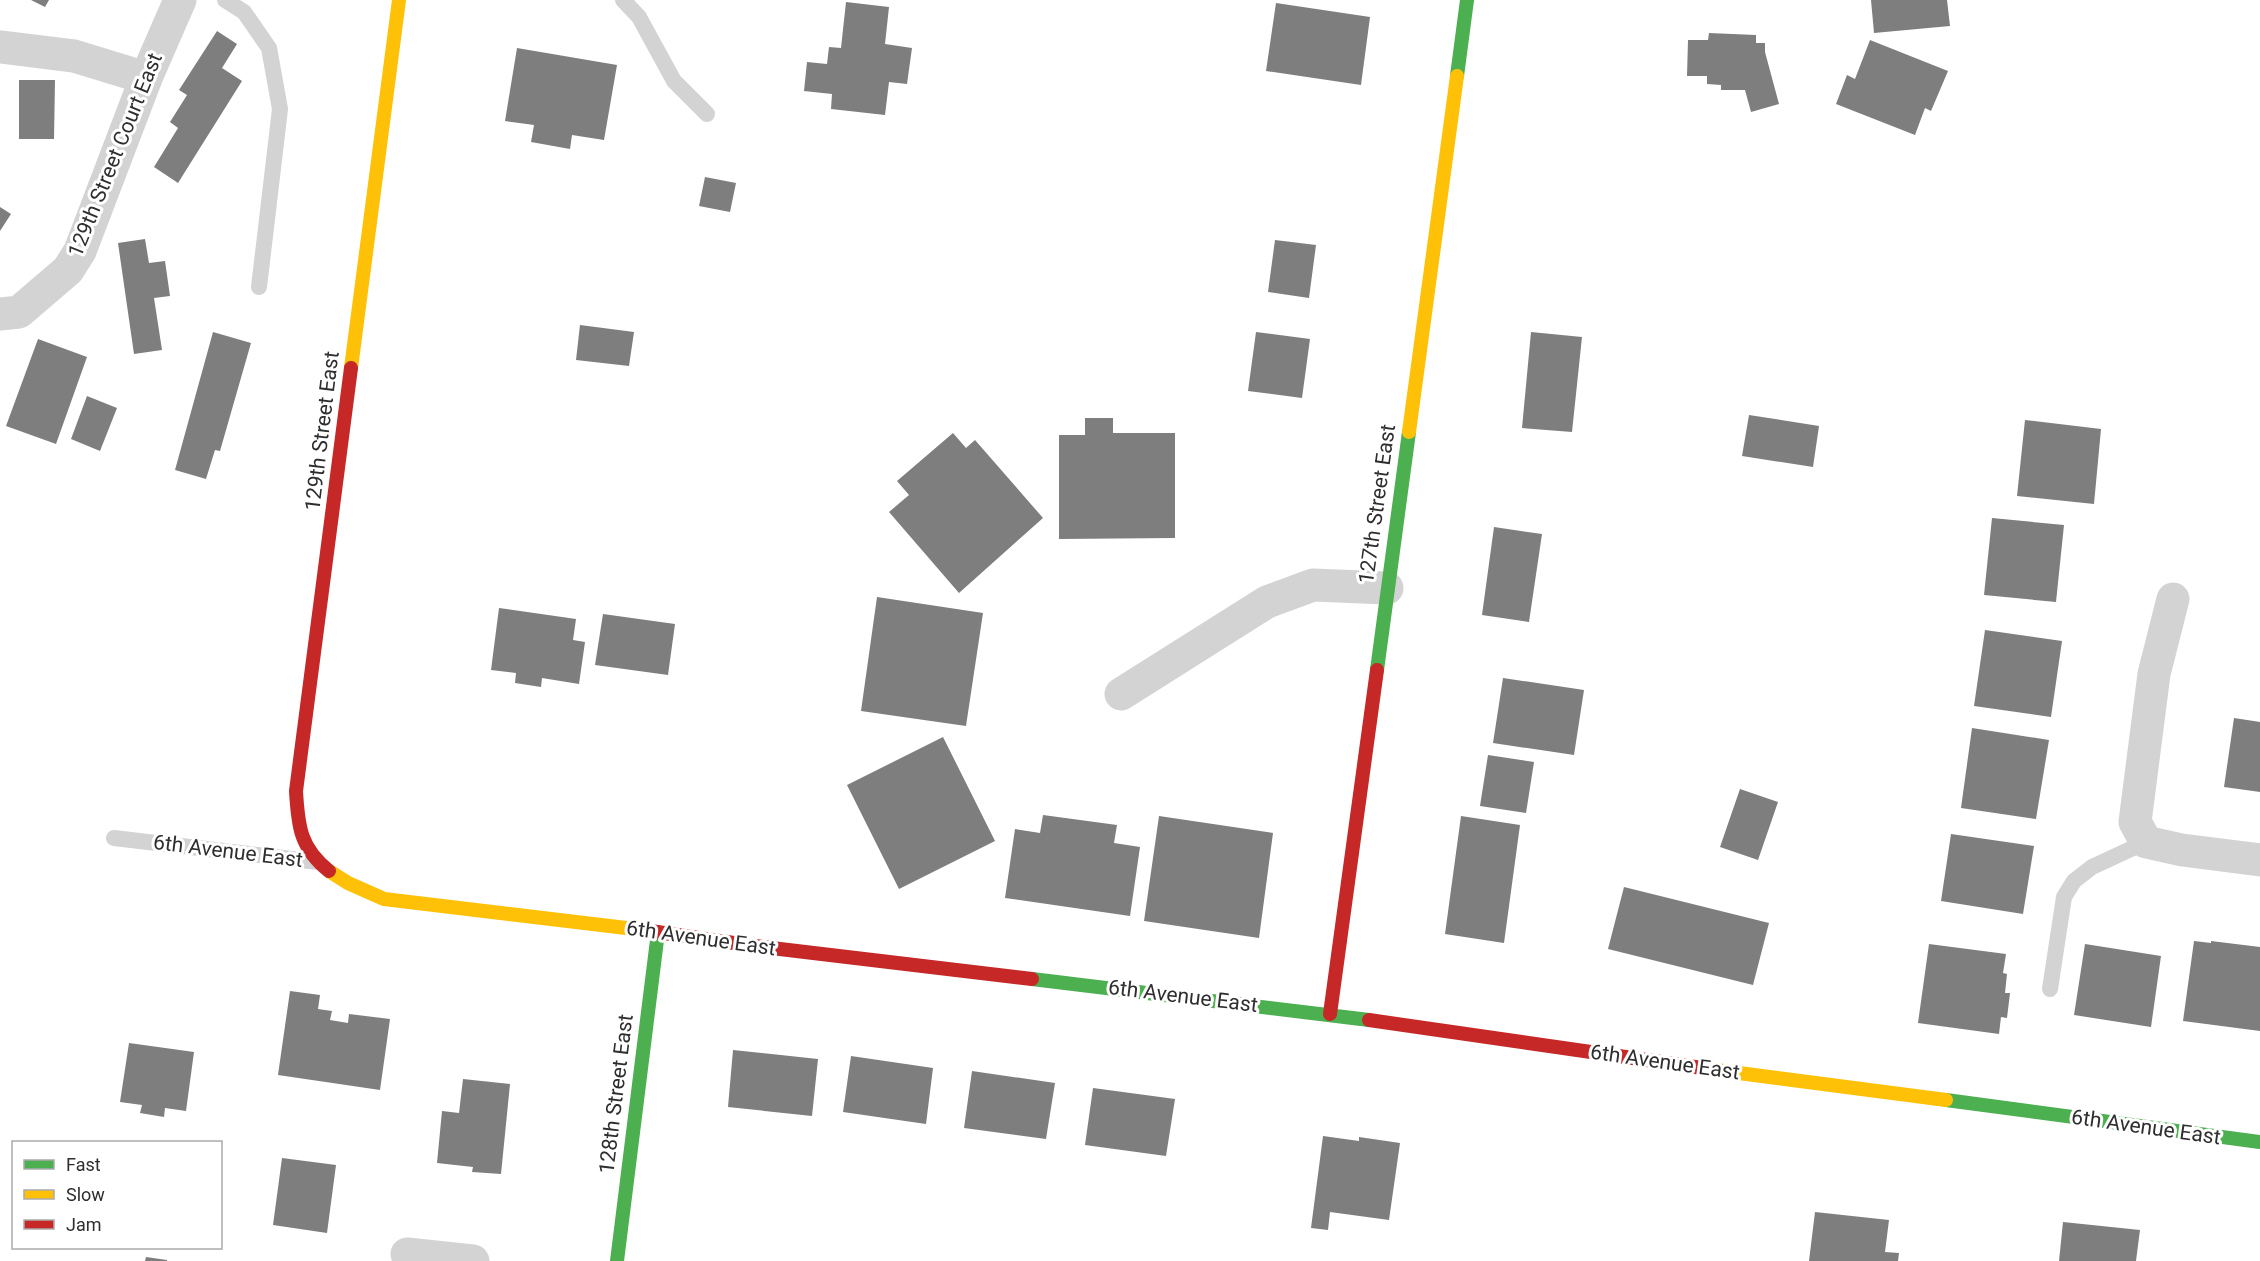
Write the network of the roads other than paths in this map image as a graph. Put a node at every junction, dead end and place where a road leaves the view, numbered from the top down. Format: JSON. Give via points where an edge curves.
{"nodes":[{"id":1,"x":180,"y":0,"type":"edge"},
{"id":2,"x":225,"y":0,"type":"edge"},
{"id":3,"x":399,"y":0,"type":"edge"},
{"id":4,"x":623,"y":0,"type":"edge"},
{"id":5,"x":1467,"y":0,"type":"edge"},
{"id":6,"x":0,"y":47,"type":"edge"},
{"id":7,"x":146,"y":78,"type":"junction"},
{"id":8,"x":706,"y":114,"type":"dead end"},
{"id":9,"x":259,"y":287,"type":"dead end"},
{"id":10,"x":0,"y":314,"type":"edge"},
{"id":11,"x":1386,"y":588,"type":"junction"},
{"id":12,"x":2173,"y":599,"type":"dead end"},
{"id":13,"x":1121,"y":694,"type":"dead end"},
{"id":14,"x":114,"y":838,"type":"dead end"},
{"id":15,"x":2146,"y":842,"type":"junction"},
{"id":16,"x":2260,"y":860,"type":"edge"},
{"id":17,"x":318,"y":862,"type":"junction"},
{"id":18,"x":658,"y":932,"type":"junction"},
{"id":19,"x":2050,"y":989,"type":"dead end"},
{"id":20,"x":1330,"y":1014,"type":"junction"},
{"id":21,"x":2260,"y":1142,"type":"edge"},
{"id":22,"x":407,"y":1254,"type":"dead end"},
{"id":23,"x":473,"y":1261,"type":"edge"},
{"id":24,"x":616,"y":1261,"type":"edge"}],
"edges":[{"from":1,"to":7,"type":"street","name":"129th Street Court East"},
{"from":2,"to":9,"type":"lane","via":[[244,12],[269,48],[280,109]]},
{"from":3,"to":17,"type":"street","name":"129th Street East","via":[[297,782],[302,837]]},
{"from":4,"to":8,"type":"lane","via":[[639,17],[674,81]]},
{"from":5,"to":11,"type":"street","name":"127th Street East"},
{"from":6,"to":7,"type":"street","via":[[74,56]]},
{"from":7,"to":10,"type":"street","name":"129th Street Court East","via":[[80,250],[68,270],[19,312]]},
{"from":11,"to":13,"type":"street","via":[[1313,585],[1268,602]]},
{"from":11,"to":20,"type":"street","name":"127th Street East"},
{"from":12,"to":15,"type":"street","via":[[2154,674],[2135,822]]},
{"from":14,"to":17,"type":"lane","name":"6th Avenue East"},
{"from":15,"to":16,"type":"street"},
{"from":15,"to":19,"type":"lane","via":[[2092,867],[2074,881],[2064,897]]},
{"from":17,"to":18,"type":"street","name":"6th Avenue East","via":[[338,879],[384,899]]},
{"from":18,"to":20,"type":"street","name":"6th Avenue East"},
{"from":18,"to":24,"type":"street","name":"128th Street East"},
{"from":20,"to":21,"type":"street","name":"6th Avenue East"},
{"from":22,"to":23,"type":"street"}]}
